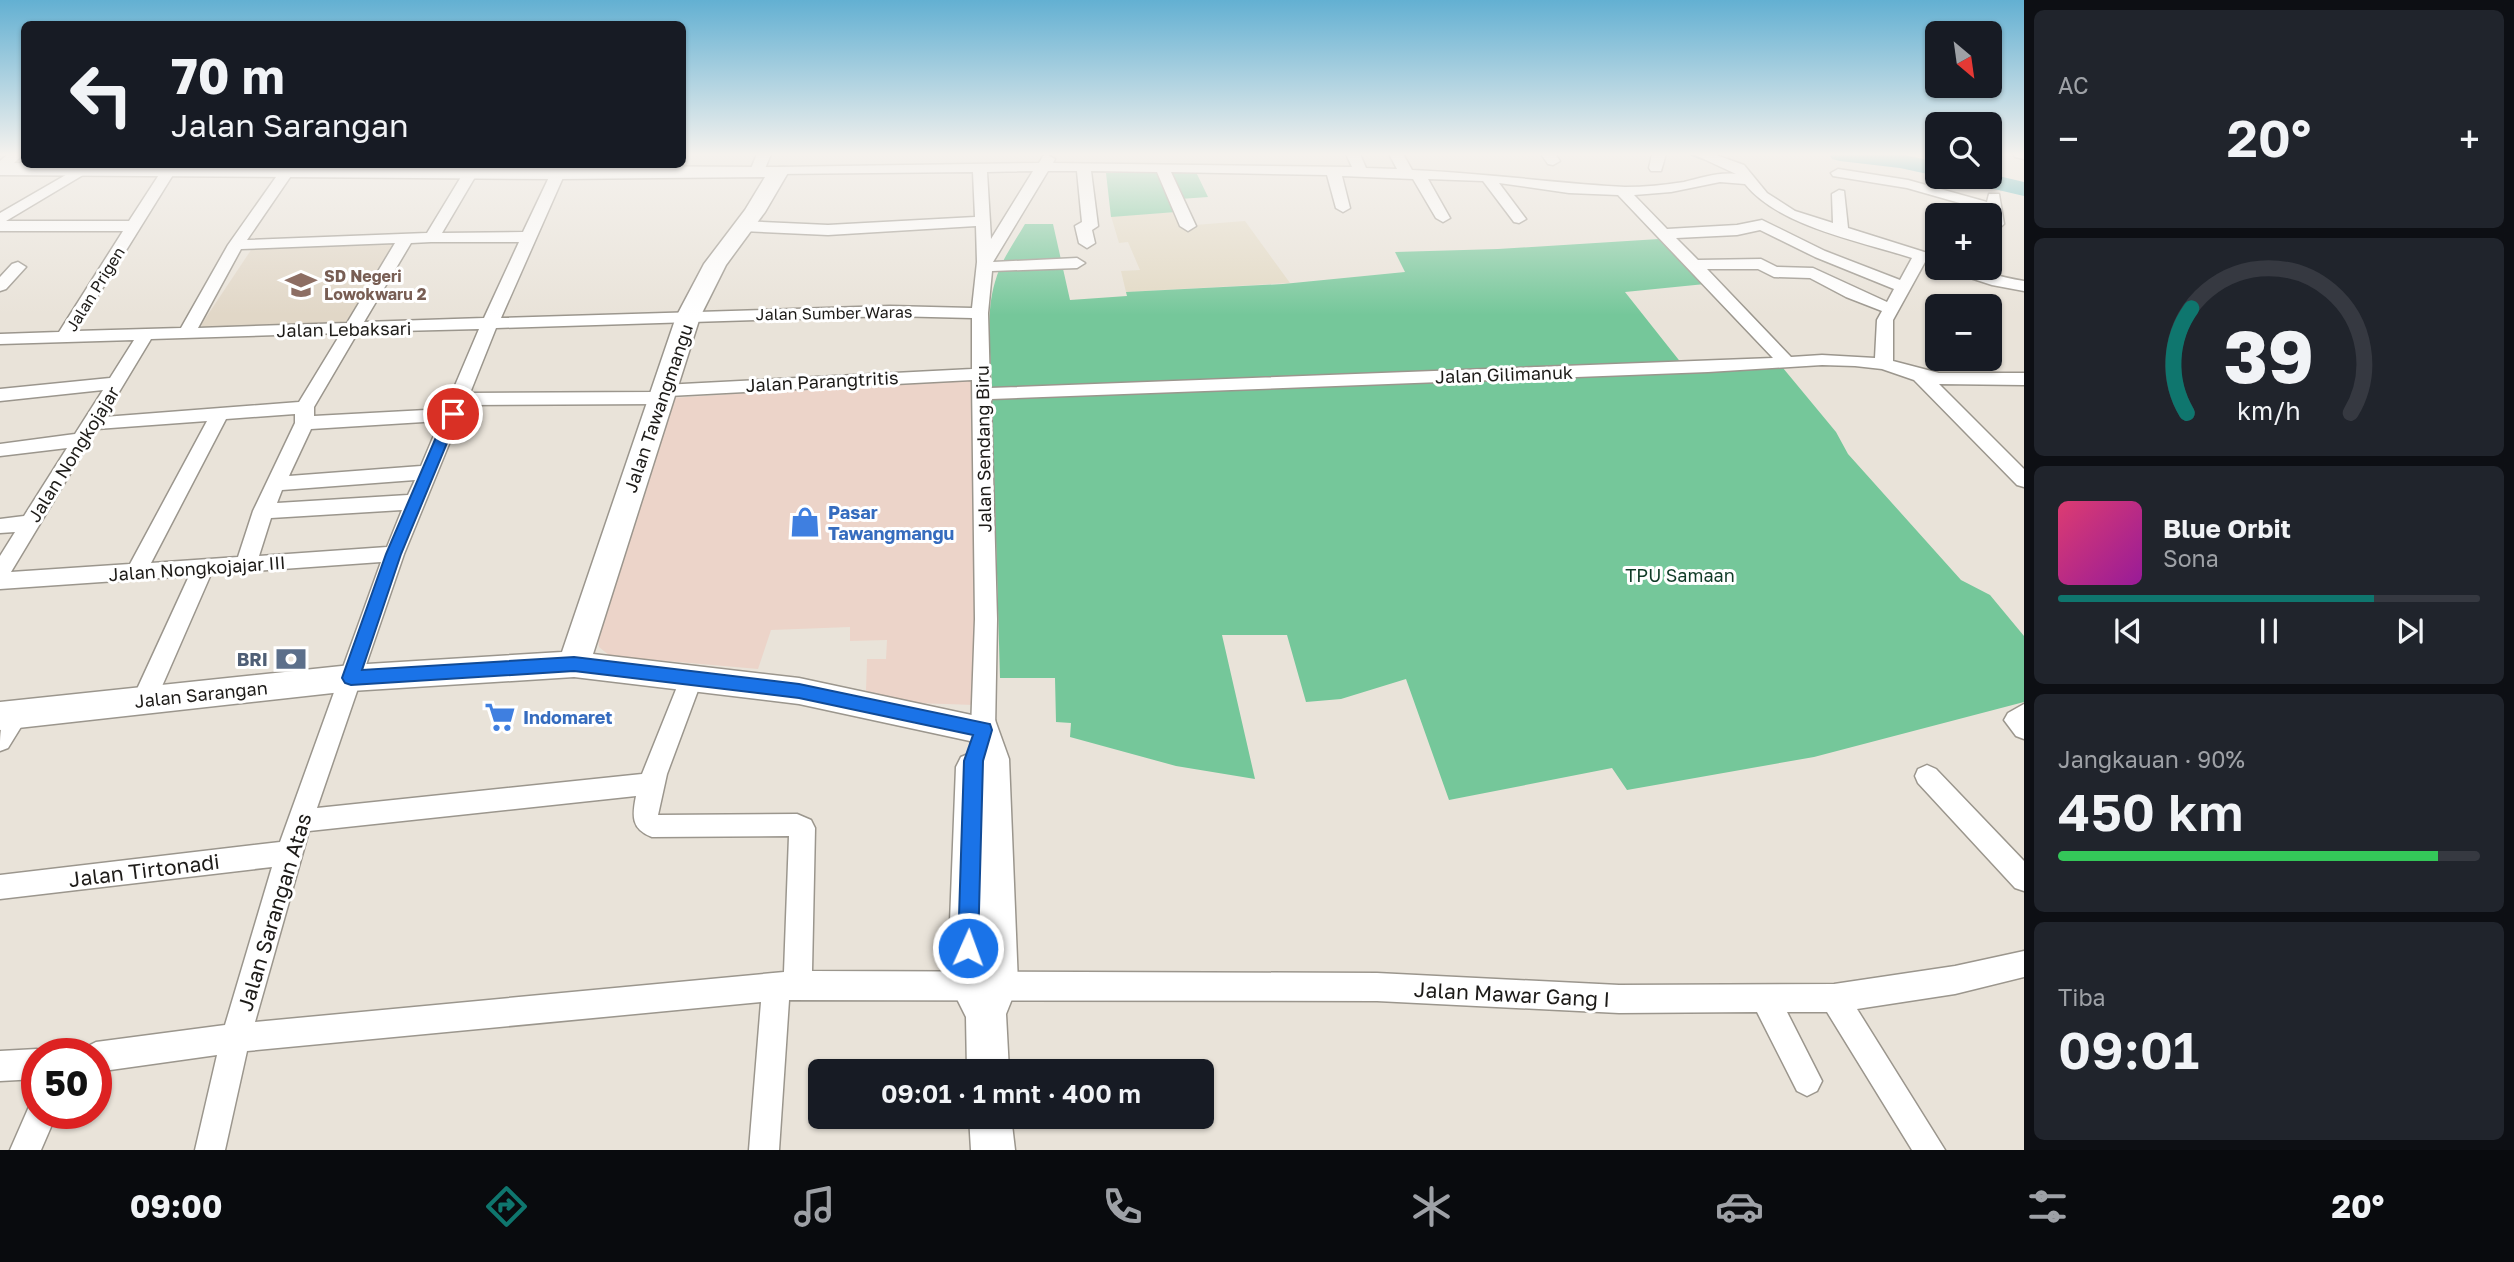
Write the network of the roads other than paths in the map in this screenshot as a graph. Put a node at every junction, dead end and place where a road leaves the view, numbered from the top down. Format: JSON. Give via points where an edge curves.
{"nodes":[{"id":1,"x":18,"y":208,"type":"edge"},
{"id":2,"x":146,"y":208,"type":"edge"},
{"id":3,"x":260,"y":208,"type":"edge"},
{"id":4,"x":450,"y":208,"type":"edge"},
{"id":5,"x":539,"y":208,"type":"edge"},
{"id":6,"x":750,"y":208,"type":"edge"},
{"id":7,"x":982,"y":208,"type":"edge"},
{"id":8,"x":1018,"y":208,"type":"edge"},
{"id":9,"x":1088,"y":208,"type":"edge"},
{"id":10,"x":1180,"y":208,"type":"edge"},
{"id":11,"x":1435,"y":208,"type":"edge"},
{"id":12,"x":1510,"y":208,"type":"edge"},
{"id":13,"x":1637,"y":208,"type":"edge"},
{"id":14,"x":1778,"y":208,"type":"edge"},
{"id":15,"x":1840,"y":208,"type":"edge"},
{"id":16,"x":0,"y":219,"type":"edge"},
{"id":17,"x":1443,"y":219,"type":"dead end"},
{"id":18,"x":1519,"y":219,"type":"dead end"},
{"id":19,"x":983,"y":221,"type":"junction"},
{"id":20,"x":0,"y":226,"type":"edge"},
{"id":21,"x":135,"y":226,"type":"junction"},
{"id":22,"x":742,"y":226,"type":"junction"},
{"id":23,"x":1188,"y":226,"type":"dead end"},
{"id":24,"x":1841,"y":231,"type":"junction"},
{"id":25,"x":1662,"y":234,"type":"junction"},
{"id":26,"x":528,"y":237,"type":"junction"},
{"id":27,"x":432,"y":238,"type":"junction"},
{"id":28,"x":406,"y":239,"type":"junction"},
{"id":29,"x":1087,"y":243,"type":"dead end"},
{"id":30,"x":236,"y":245,"type":"junction"},
{"id":31,"x":1925,"y":258,"type":"edge"},
{"id":32,"x":1077,"y":263,"type":"dead end"},
{"id":33,"x":1925,"y":263,"type":"edge"},
{"id":34,"x":985,"y":264,"type":"junction"},
{"id":35,"x":1691,"y":265,"type":"junction"},
{"id":36,"x":18,"y":267,"type":"dead end"},
{"id":37,"x":1992,"y":280,"type":"edge"},
{"id":38,"x":0,"y":286,"type":"edge"},
{"id":39,"x":1903,"y":286,"type":"junction"},
{"id":40,"x":2024,"y":286,"type":"edge"},
{"id":41,"x":1891,"y":309,"type":"junction"},
{"id":42,"x":980,"y":313,"type":"junction"},
{"id":43,"x":688,"y":317,"type":"junction"},
{"id":44,"x":489,"y":325,"type":"junction"},
{"id":45,"x":354,"y":329,"type":"junction"},
{"id":46,"x":187,"y":333,"type":"junction"},
{"id":47,"x":145,"y":335,"type":"junction"},
{"id":48,"x":64,"y":337,"type":"junction"},
{"id":49,"x":0,"y":340,"type":"edge"},
{"id":50,"x":1787,"y":362,"type":"junction"},
{"id":51,"x":1884,"y":364,"type":"junction"},
{"id":52,"x":981,"y":373,"type":"junction"},
{"id":53,"x":1920,"y":376,"type":"junction"},
{"id":54,"x":2024,"y":379,"type":"edge"},
{"id":55,"x":116,"y":383,"type":"junction"},
{"id":56,"x":982,"y":394,"type":"junction"},
{"id":57,"x":0,"y":395,"type":"edge"},
{"id":58,"x":662,"y":395,"type":"junction"},
{"id":59,"x":456,"y":407,"type":"junction"},
{"id":60,"x":220,"y":412,"type":"junction"},
{"id":61,"x":305,"y":415,"type":"junction"},
{"id":62,"x":84,"y":432,"type":"junction"},
{"id":63,"x":0,"y":450,"type":"edge"},
{"id":64,"x":426,"y":472,"type":"junction"},
{"id":65,"x":2024,"y":480,"type":"edge"},
{"id":66,"x":276,"y":484,"type":"junction"},
{"id":67,"x":415,"y":502,"type":"junction"},
{"id":68,"x":263,"y":511,"type":"junction"},
{"id":69,"x":30,"y":523,"type":"junction"},
{"id":70,"x":0,"y":526,"type":"edge"},
{"id":71,"x":394,"y":554,"type":"junction"},
{"id":72,"x":246,"y":565,"type":"junction"},
{"id":73,"x":203,"y":568,"type":"junction"},
{"id":74,"x":136,"y":572,"type":"junction"},
{"id":75,"x":0,"y":573,"type":"edge"},
{"id":76,"x":0,"y":581,"type":"edge"},
{"id":77,"x":574,"y":664,"type":"junction"},
{"id":78,"x":692,"y":677,"type":"junction"},
{"id":79,"x":351,"y":678,"type":"junction"},
{"id":80,"x":144,"y":699,"type":"junction"},
{"id":81,"x":2024,"y":714,"type":"edge"},
{"id":82,"x":5,"y":724,"type":"edge"},
{"id":83,"x":2024,"y":729,"type":"edge"},
{"id":84,"x":984,"y":730,"type":"junction"},
{"id":85,"x":1927,"y":776,"type":"dead end"},
{"id":86,"x":652,"y":784,"type":"junction"},
{"id":87,"x":301,"y":821,"type":"junction"},
{"id":88,"x":289,"y":853,"type":"junction"},
{"id":89,"x":2024,"y":879,"type":"edge"},
{"id":90,"x":0,"y":887,"type":"edge"},
{"id":91,"x":2024,"y":964,"type":"edge"},
{"id":92,"x":787,"y":985,"type":"junction"},
{"id":93,"x":985,"y":995,"type":"junction"},
{"id":94,"x":1764,"y":997,"type":"junction"},
{"id":95,"x":1834,"y":999,"type":"junction"},
{"id":96,"x":236,"y":1038,"type":"junction"},
{"id":97,"x":112,"y":1055,"type":"edge"},
{"id":98,"x":988,"y":1059,"type":"edge"},
{"id":99,"x":21,"y":1064,"type":"edge"},
{"id":100,"x":0,"y":1066,"type":"edge"},
{"id":101,"x":1807,"y":1081,"type":"dead end"},
{"id":102,"x":35,"y":1129,"type":"edge"},
{"id":103,"x":991,"y":1129,"type":"edge"},
{"id":104,"x":25,"y":1150,"type":"edge"},
{"id":105,"x":211,"y":1150,"type":"edge"},
{"id":106,"x":764,"y":1150,"type":"edge"},
{"id":107,"x":993,"y":1150,"type":"edge"},
{"id":108,"x":1930,"y":1150,"type":"edge"}],
"edges":[{"from":1,"to":16,"type":"street"},
{"from":2,"to":21,"type":"street","name":"Jalan Prigen"},
{"from":3,"to":30,"type":"street"},
{"from":4,"to":27,"type":"street"},
{"from":5,"to":26,"type":"street","name":"Jalan Sarangan Atas"},
{"from":6,"to":22,"type":"main road","name":"Jalan Tawangmangu"},
{"from":7,"to":19,"type":"street","name":"Jalan Sendang Biru"},
{"from":8,"to":34,"type":"street"},
{"from":9,"to":29,"type":"street","via":[[1090,226],[1083,226]]},
{"from":10,"to":23,"type":"street"},
{"from":11,"to":17,"type":"street"},
{"from":12,"to":18,"type":"street"},
{"from":13,"to":25,"type":"street"},
{"from":14,"to":24,"type":"street"},
{"from":15,"to":24,"type":"street"},
{"from":19,"to":22,"type":"street","via":[[828,230]]},
{"from":19,"to":34,"type":"street","name":"Jalan Sendang Biru"},
{"from":20,"to":21,"type":"street"},
{"from":21,"to":48,"type":"street","name":"Jalan Prigen"},
{"from":22,"to":43,"type":"main road","name":"Jalan Tawangmangu","via":[[704,281]]},
{"from":24,"to":31,"type":"street"},
{"from":25,"to":35,"type":"street"},
{"from":25,"to":39,"type":"street","via":[[1762,225],[1820,254]]},
{"from":26,"to":27,"type":"street"},
{"from":26,"to":44,"type":"street","name":"Jalan Sarangan Atas"},
{"from":27,"to":28,"type":"street"},
{"from":28,"to":30,"type":"street"},
{"from":28,"to":45,"type":"street"},
{"from":30,"to":46,"type":"street"},
{"from":32,"to":34,"type":"street"},
{"from":33,"to":39,"type":"street"},
{"from":34,"to":42,"type":"street","name":"Jalan Sendang Biru"},
{"from":35,"to":41,"type":"street","via":[[1761,264],[1773,272],[1813,272]]},
{"from":35,"to":50,"type":"street"},
{"from":36,"to":38,"type":"street"},
{"from":37,"to":40,"type":"street"},
{"from":39,"to":41,"type":"street"},
{"from":41,"to":51,"type":"street","via":[[1885,320]]},
{"from":42,"to":43,"type":"street","name":"Jalan Sumber Waras"},
{"from":42,"to":52,"type":"street","name":"Jalan Sendang Biru"},
{"from":43,"to":44,"type":"street","name":"Jalan Lebaksari"},
{"from":43,"to":58,"type":"main road","name":"Jalan Tawangmangu"},
{"from":44,"to":45,"type":"street","name":"Jalan Lebaksari"},
{"from":44,"to":59,"type":"street","name":"Jalan Sarangan Atas"},
{"from":45,"to":46,"type":"street","name":"Jalan Lebaksari"},
{"from":45,"to":61,"type":"street"},
{"from":46,"to":47,"type":"street","name":"Jalan Lebaksari"},
{"from":47,"to":48,"type":"street","name":"Jalan Lebaksari"},
{"from":47,"to":55,"type":"street","name":"Jalan Nongkojajar"},
{"from":48,"to":49,"type":"street","name":"Jalan Lebaksari"},
{"from":50,"to":51,"type":"street","name":"Jalan Gilimanuk"},
{"from":50,"to":56,"type":"street","name":"Jalan Gilimanuk"},
{"from":51,"to":53,"type":"street","name":"Jalan Gilimanuk"},
{"from":52,"to":56,"type":"street","name":"Jalan Sendang Biru"},
{"from":52,"to":58,"type":"street","name":"Jalan Parangtritis"},
{"from":53,"to":54,"type":"street","name":"Jalan Gilimanuk"},
{"from":53,"to":65,"type":"street"},
{"from":55,"to":57,"type":"street"},
{"from":55,"to":62,"type":"street","name":"Jalan Nongkojajar"},
{"from":56,"to":84,"type":"street","name":"Jalan Sendang Biru"},
{"from":58,"to":59,"type":"street","name":"Jalan Parangtritis"},
{"from":58,"to":77,"type":"main road","name":"Jalan Tawangmangu"},
{"from":59,"to":61,"type":"street","name":"Jalan Parangtritis"},
{"from":59,"to":64,"type":"street","name":"Jalan Sarangan Atas"},
{"from":60,"to":61,"type":"street","name":"Jalan Parangtritis"},
{"from":60,"to":62,"type":"street","name":"Jalan Parangtritis"},
{"from":60,"to":74,"type":"street"},
{"from":61,"to":66,"type":"street"},
{"from":62,"to":63,"type":"street","name":"Jalan Parangtritis"},
{"from":62,"to":69,"type":"street","name":"Jalan Nongkojajar"},
{"from":64,"to":66,"type":"street"},
{"from":64,"to":67,"type":"street","name":"Jalan Sarangan Atas"},
{"from":66,"to":68,"type":"street"},
{"from":67,"to":68,"type":"street"},
{"from":67,"to":71,"type":"street","name":"Jalan Sarangan Atas"},
{"from":68,"to":72,"type":"street"},
{"from":69,"to":70,"type":"street"},
{"from":69,"to":75,"type":"street","name":"Jalan Nongkojajar"},
{"from":71,"to":72,"type":"street","name":"Jalan Nongkojajar III"},
{"from":71,"to":79,"type":"street","name":"Jalan Sarangan Atas"},
{"from":72,"to":73,"type":"street","name":"Jalan Nongkojajar III"},
{"from":73,"to":74,"type":"street","name":"Jalan Nongkojajar III"},
{"from":73,"to":80,"type":"street"},
{"from":74,"to":76,"type":"street","name":"Jalan Nongkojajar III"},
{"from":77,"to":78,"type":"main road","name":"Jalan Sarangan"},
{"from":77,"to":79,"type":"main road","name":"Jalan Sarangan"},
{"from":78,"to":84,"type":"main road","name":"Jalan Sarangan","via":[[834,697]]},
{"from":78,"to":86,"type":"street"},
{"from":79,"to":80,"type":"main road","name":"Jalan Sarangan"},
{"from":79,"to":87,"type":"street","name":"Jalan Sarangan Atas"},
{"from":80,"to":82,"type":"main road","name":"Jalan Sarangan"},
{"from":81,"to":83,"type":"street","via":[[2016,720]]},
{"from":84,"to":93,"type":"main road","via":[[973,761],[968,948]]},
{"from":85,"to":89,"type":"street"},
{"from":86,"to":87,"type":"street"},
{"from":86,"to":92,"type":"street","via":[[644,816],[652,826],[797,824],[802,828]]},
{"from":87,"to":88,"type":"street","name":"Jalan Sarangan Atas"},
{"from":88,"to":90,"type":"street","name":"Jalan Tirtonadi"},
{"from":88,"to":96,"type":"street","name":"Jalan Sarangan Atas"},
{"from":91,"to":95,"type":"street","name":"Jalan Mawar Gang I"},
{"from":92,"to":93,"type":"street","name":"Jalan Mawar Gang I"},
{"from":92,"to":96,"type":"street","name":"Jalan Mawar Gang I"},
{"from":92,"to":106,"type":"street"},
{"from":93,"to":94,"type":"street","name":"Jalan Mawar Gang I","via":[[1377,987],[1619,999]]},
{"from":93,"to":98,"type":"main road"},
{"from":94,"to":95,"type":"street","name":"Jalan Mawar Gang I"},
{"from":94,"to":101,"type":"street"},
{"from":95,"to":108,"type":"street"},
{"from":96,"to":97,"type":"street","name":"Jalan Mawar Gang I"},
{"from":96,"to":105,"type":"street","name":"Jalan Sarangan Atas"},
{"from":99,"to":100,"type":"street"},
{"from":102,"to":104,"type":"street"},
{"from":103,"to":107,"type":"main road"}]}
